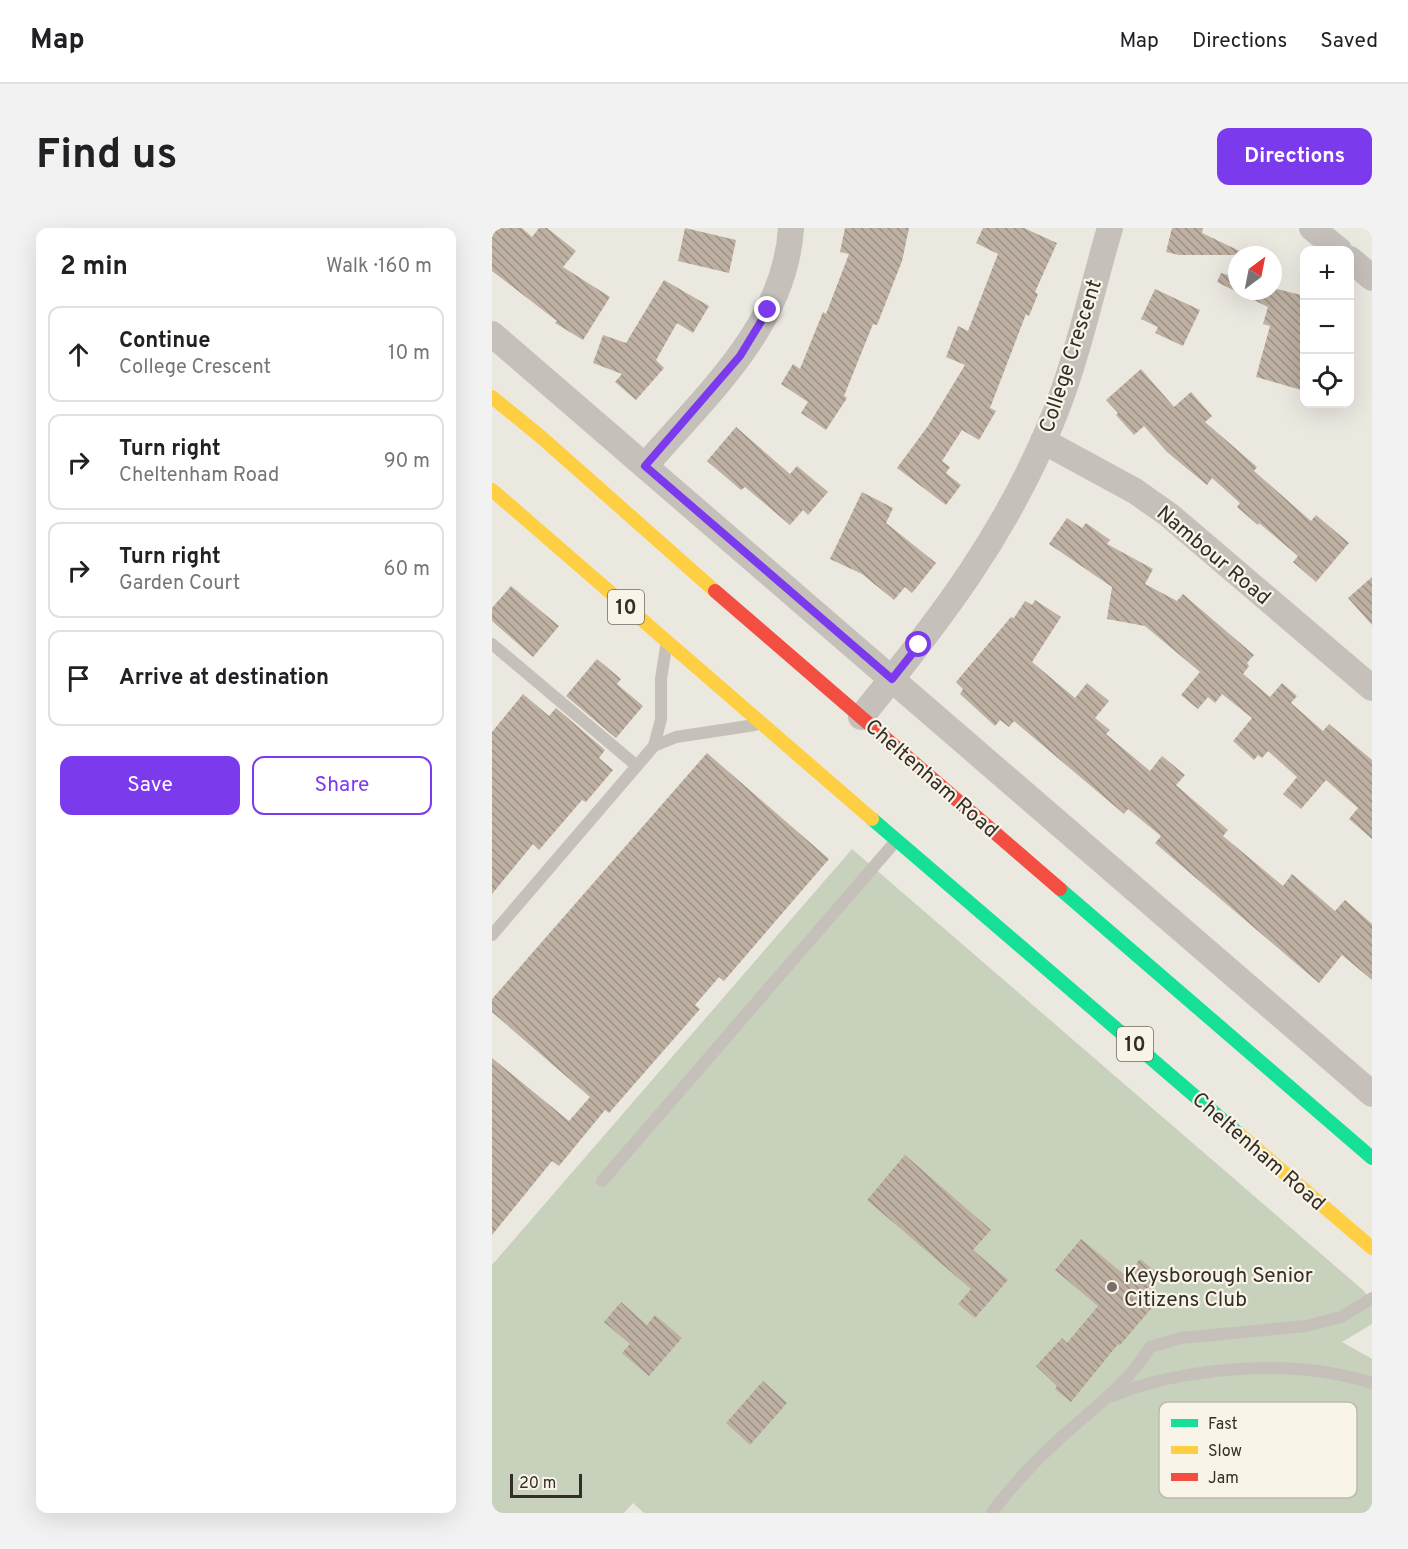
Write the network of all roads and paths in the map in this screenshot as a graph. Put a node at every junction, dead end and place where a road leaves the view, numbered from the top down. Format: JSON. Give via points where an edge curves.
{"nodes":[{"id":1,"x":790,"y":228,"type":"edge"},
{"id":2,"x":1110,"y":228,"type":"edge"},
{"id":3,"x":1312,"y":228,"type":"edge"},
{"id":4,"x":1334,"y":246,"type":"edge"},
{"id":5,"x":1354,"y":262,"type":"edge"},
{"id":6,"x":1372,"y":278,"type":"edge"},
{"id":7,"x":492,"y":334,"type":"edge"},
{"id":8,"x":492,"y":397,"type":"edge"},
{"id":9,"x":1043,"y":441,"type":"junction"},
{"id":10,"x":645,"y":466,"type":"junction"},
{"id":11,"x":492,"y":490,"type":"edge"},
{"id":12,"x":666,"y":642,"type":"junction"},
{"id":13,"x":492,"y":644,"type":"edge"},
{"id":14,"x":892,"y":679,"type":"junction"},
{"id":15,"x":1372,"y":688,"type":"edge"},
{"id":16,"x":861,"y":717,"type":"junction"},
{"id":17,"x":761,"y":724,"type":"junction"},
{"id":18,"x":654,"y":746,"type":"junction"},
{"id":19,"x":637,"y":766,"type":"junction"},
{"id":20,"x":897,"y":840,"type":"junction"},
{"id":21,"x":492,"y":935,"type":"edge"},
{"id":22,"x":1372,"y":1094,"type":"edge"},
{"id":23,"x":1372,"y":1158,"type":"edge"},
{"id":24,"x":602,"y":1181,"type":"dead end"},
{"id":25,"x":1372,"y":1248,"type":"edge"},
{"id":26,"x":1372,"y":1298,"type":"edge"},
{"id":27,"x":1372,"y":1383,"type":"edge"},
{"id":28,"x":1104,"y":1402,"type":"junction"},
{"id":29,"x":992,"y":1513,"type":"edge"}],
"edges":[{"from":1,"to":10,"type":"street","via":[[777,289],[756,333]]},
{"from":2,"to":9,"type":"street","name":"College Crescent","via":[[1067,381]]},
{"from":3,"to":4,"type":"street"},
{"from":5,"to":6,"type":"street"},
{"from":7,"to":10,"type":"street"},
{"from":8,"to":16,"type":"main road","name":"Cheltenham Road"},
{"from":9,"to":14,"type":"street","name":"College Crescent","via":[[1024,484],[979,563]]},
{"from":9,"to":15,"type":"street","name":"Nambour Road","via":[[1135,491],[1169,515]]},
{"from":10,"to":14,"type":"street"},
{"from":11,"to":12,"type":"main road","name":"Cheltenham Road","number":"10"},
{"from":12,"to":17,"type":"main road","name":"Cheltenham Road","number":"10"},
{"from":12,"to":18,"type":"lane","via":[[661,719]]},
{"from":13,"to":19,"type":"lane"},
{"from":14,"to":16,"type":"street","name":"College Crescent"},
{"from":14,"to":22,"type":"street"},
{"from":16,"to":23,"type":"main road","name":"Cheltenham Road"},
{"from":17,"to":18,"type":"lane","via":[[676,737]]},
{"from":17,"to":20,"type":"main road","name":"Cheltenham Road","number":"10"},
{"from":18,"to":19,"type":"lane"},
{"from":19,"to":21,"type":"lane"},
{"from":20,"to":24,"type":"lane"},
{"from":20,"to":25,"type":"main road","name":"Cheltenham Road","number":"10"},
{"from":26,"to":28,"type":"lane","via":[[1341,1317],[1306,1326],[1181,1338],[1150,1347]]},
{"from":27,"to":28,"type":"lane","via":[[1304,1371],[1237,1369],[1137,1386]]},
{"from":28,"to":29,"type":"lane","via":[[1047,1451]]}]}
